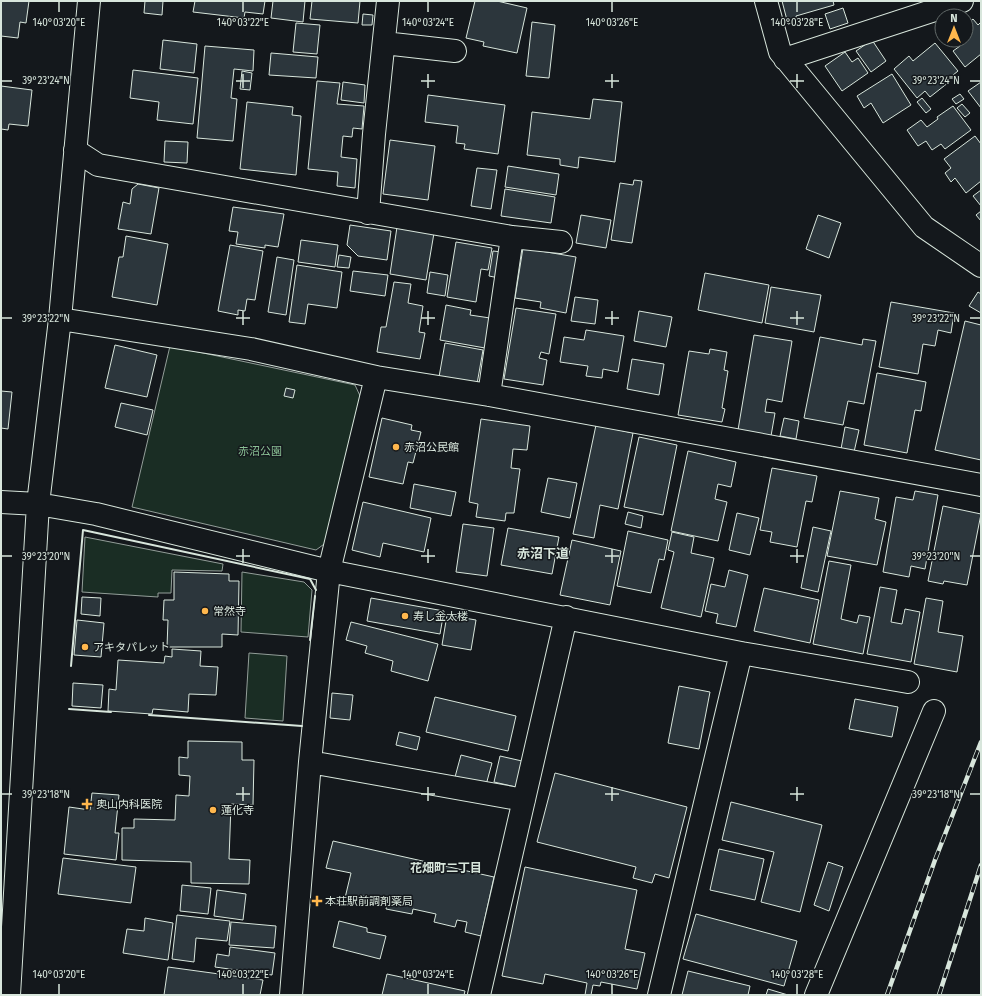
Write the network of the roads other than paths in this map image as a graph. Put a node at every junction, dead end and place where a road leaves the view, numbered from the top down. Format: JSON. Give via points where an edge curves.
{"nodes":[{"id":1,"x":89,"y":1,"type":"edge"},
{"id":2,"x":388,"y":1,"type":"edge"},
{"id":3,"x":766,"y":1,"type":"edge"},
{"id":4,"x":962,"y":1,"type":"edge"},
{"id":5,"x":384,"y":44,"type":"junction"},
{"id":6,"x":455,"y":51,"type":"dead end"},
{"id":7,"x":785,"y":59,"type":"junction"},
{"id":8,"x":75,"y":150,"type":"junction"},
{"id":9,"x":368,"y":212,"type":"junction"},
{"id":10,"x":512,"y":237,"type":"junction"},
{"id":11,"x":561,"y":242,"type":"dead end"},
{"id":12,"x":981,"y":266,"type":"edge"},
{"id":13,"x":60,"y":319,"type":"junction"},
{"id":14,"x":376,"y":377,"type":"junction"},
{"id":15,"x":489,"y":395,"type":"junction"},
{"id":16,"x":981,"y":485,"type":"edge"},
{"id":17,"x":1,"y":502,"type":"edge"},
{"id":18,"x":38,"y":504,"type":"junction"},
{"id":19,"x":329,"y":571,"type":"junction"},
{"id":20,"x":566,"y":617,"type":"junction"},
{"id":21,"x":741,"y":653,"type":"junction"},
{"id":22,"x":908,"y":682,"type":"dead end"},
{"id":23,"x":934,"y":711,"type":"dead end"},
{"id":24,"x":310,"y":762,"type":"junction"},
{"id":25,"x":524,"y":800,"type":"junction"},
{"id":26,"x":9,"y":995,"type":"edge"},
{"id":27,"x":291,"y":995,"type":"edge"},
{"id":28,"x":479,"y":995,"type":"edge"},
{"id":29,"x":659,"y":995,"type":"edge"},
{"id":30,"x":816,"y":995,"type":"edge"}],
"edges":[{"from":1,"to":8,"type":"street"},
{"from":2,"to":5,"type":"street"},
{"from":3,"to":7,"type":"street","via":[[780,52]]},
{"from":4,"to":7,"type":"street"},
{"from":5,"to":6,"type":"street"},
{"from":5,"to":9,"type":"street"},
{"from":7,"to":12,"type":"street","via":[[924,227]]},
{"from":8,"to":9,"type":"street","via":[[98,165]]},
{"from":8,"to":13,"type":"street"},
{"from":9,"to":10,"type":"street"},
{"from":10,"to":11,"type":"street"},
{"from":10,"to":15,"type":"street"},
{"from":13,"to":14,"type":"street","via":[[250,349]]},
{"from":13,"to":18,"type":"street"},
{"from":14,"to":15,"type":"street"},
{"from":14,"to":19,"type":"street"},
{"from":15,"to":16,"type":"street"},
{"from":17,"to":18,"type":"street"},
{"from":18,"to":19,"type":"street","via":[[96,514]]},
{"from":18,"to":26,"type":"street"},
{"from":19,"to":20,"type":"street"},
{"from":19,"to":24,"type":"street"},
{"from":20,"to":21,"type":"street"},
{"from":20,"to":25,"type":"street"},
{"from":21,"to":22,"type":"street"},
{"from":21,"to":29,"type":"street"},
{"from":23,"to":30,"type":"street"},
{"from":24,"to":25,"type":"street"},
{"from":24,"to":27,"type":"street"},
{"from":25,"to":28,"type":"street"}]}
